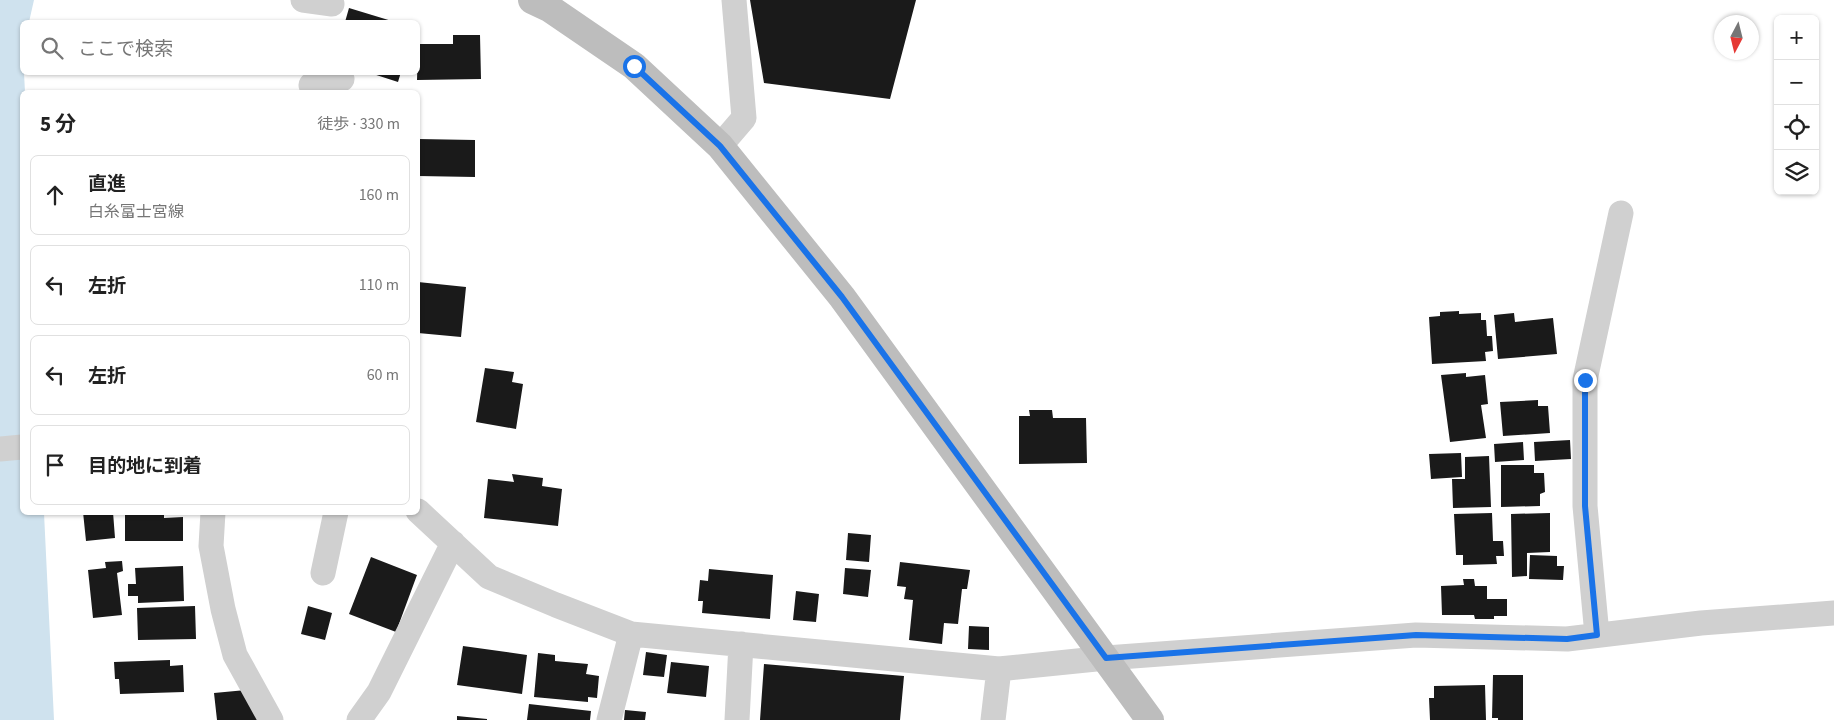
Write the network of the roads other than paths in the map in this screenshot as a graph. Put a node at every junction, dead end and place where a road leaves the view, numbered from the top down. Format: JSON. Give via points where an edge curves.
{"nodes":[{"id":1,"x":303,"y":0,"type":"edge"},
{"id":2,"x":532,"y":0,"type":"edge"},
{"id":3,"x":734,"y":0,"type":"edge"},
{"id":4,"x":330,"y":9,"type":"edge"},
{"id":5,"x":342,"y":79,"type":"dead end"},
{"id":6,"x":311,"y":83,"type":"edge"},
{"id":7,"x":720,"y":146,"type":"junction"},
{"id":8,"x":1621,"y":213,"type":"dead end"},
{"id":9,"x":20,"y":447,"type":"edge"},
{"id":10,"x":0,"y":449,"type":"edge"},
{"id":11,"x":420,"y":513,"type":"edge"},
{"id":12,"x":212,"y":515,"type":"edge"},
{"id":13,"x":335,"y":515,"type":"edge"},
{"id":14,"x":453,"y":543,"type":"junction"},
{"id":15,"x":323,"y":573,"type":"dead end"},
{"id":16,"x":1834,"y":613,"type":"edge"},
{"id":17,"x":631,"y":634,"type":"junction"},
{"id":18,"x":1597,"y":635,"type":"junction"},
{"id":19,"x":741,"y":644,"type":"junction"},
{"id":20,"x":1106,"y":658,"type":"junction"},
{"id":21,"x":999,"y":668,"type":"junction"},
{"id":22,"x":270,"y":720,"type":"edge"},
{"id":23,"x":359,"y":720,"type":"edge"},
{"id":24,"x":609,"y":720,"type":"edge"},
{"id":25,"x":737,"y":720,"type":"edge"},
{"id":26,"x":993,"y":720,"type":"edge"},
{"id":27,"x":1150,"y":720,"type":"edge"}],
"edges":[{"from":1,"to":4,"type":"street"},
{"from":2,"to":7,"type":"main road","via":[[549,8],[634,66]]},
{"from":3,"to":7,"type":"street","via":[[744,118]]},
{"from":5,"to":6,"type":"street"},
{"from":7,"to":20,"type":"main road","via":[[842,297]]},
{"from":8,"to":18,"type":"street","via":[[1585,380],[1585,506]]},
{"from":9,"to":10,"type":"street"},
{"from":11,"to":14,"type":"street"},
{"from":12,"to":22,"type":"street","via":[[211,546],[235,656]]},
{"from":13,"to":15,"type":"street"},
{"from":14,"to":17,"type":"street","via":[[489,577]]},
{"from":14,"to":23,"type":"street","via":[[379,692]]},
{"from":16,"to":18,"type":"street"},
{"from":17,"to":19,"type":"street"},
{"from":17,"to":24,"type":"street"},
{"from":18,"to":20,"type":"street","via":[[1567,639],[1416,635]]},
{"from":19,"to":21,"type":"street"},
{"from":19,"to":25,"type":"street"},
{"from":20,"to":21,"type":"street"},
{"from":20,"to":27,"type":"main road"},
{"from":21,"to":26,"type":"street"}]}
